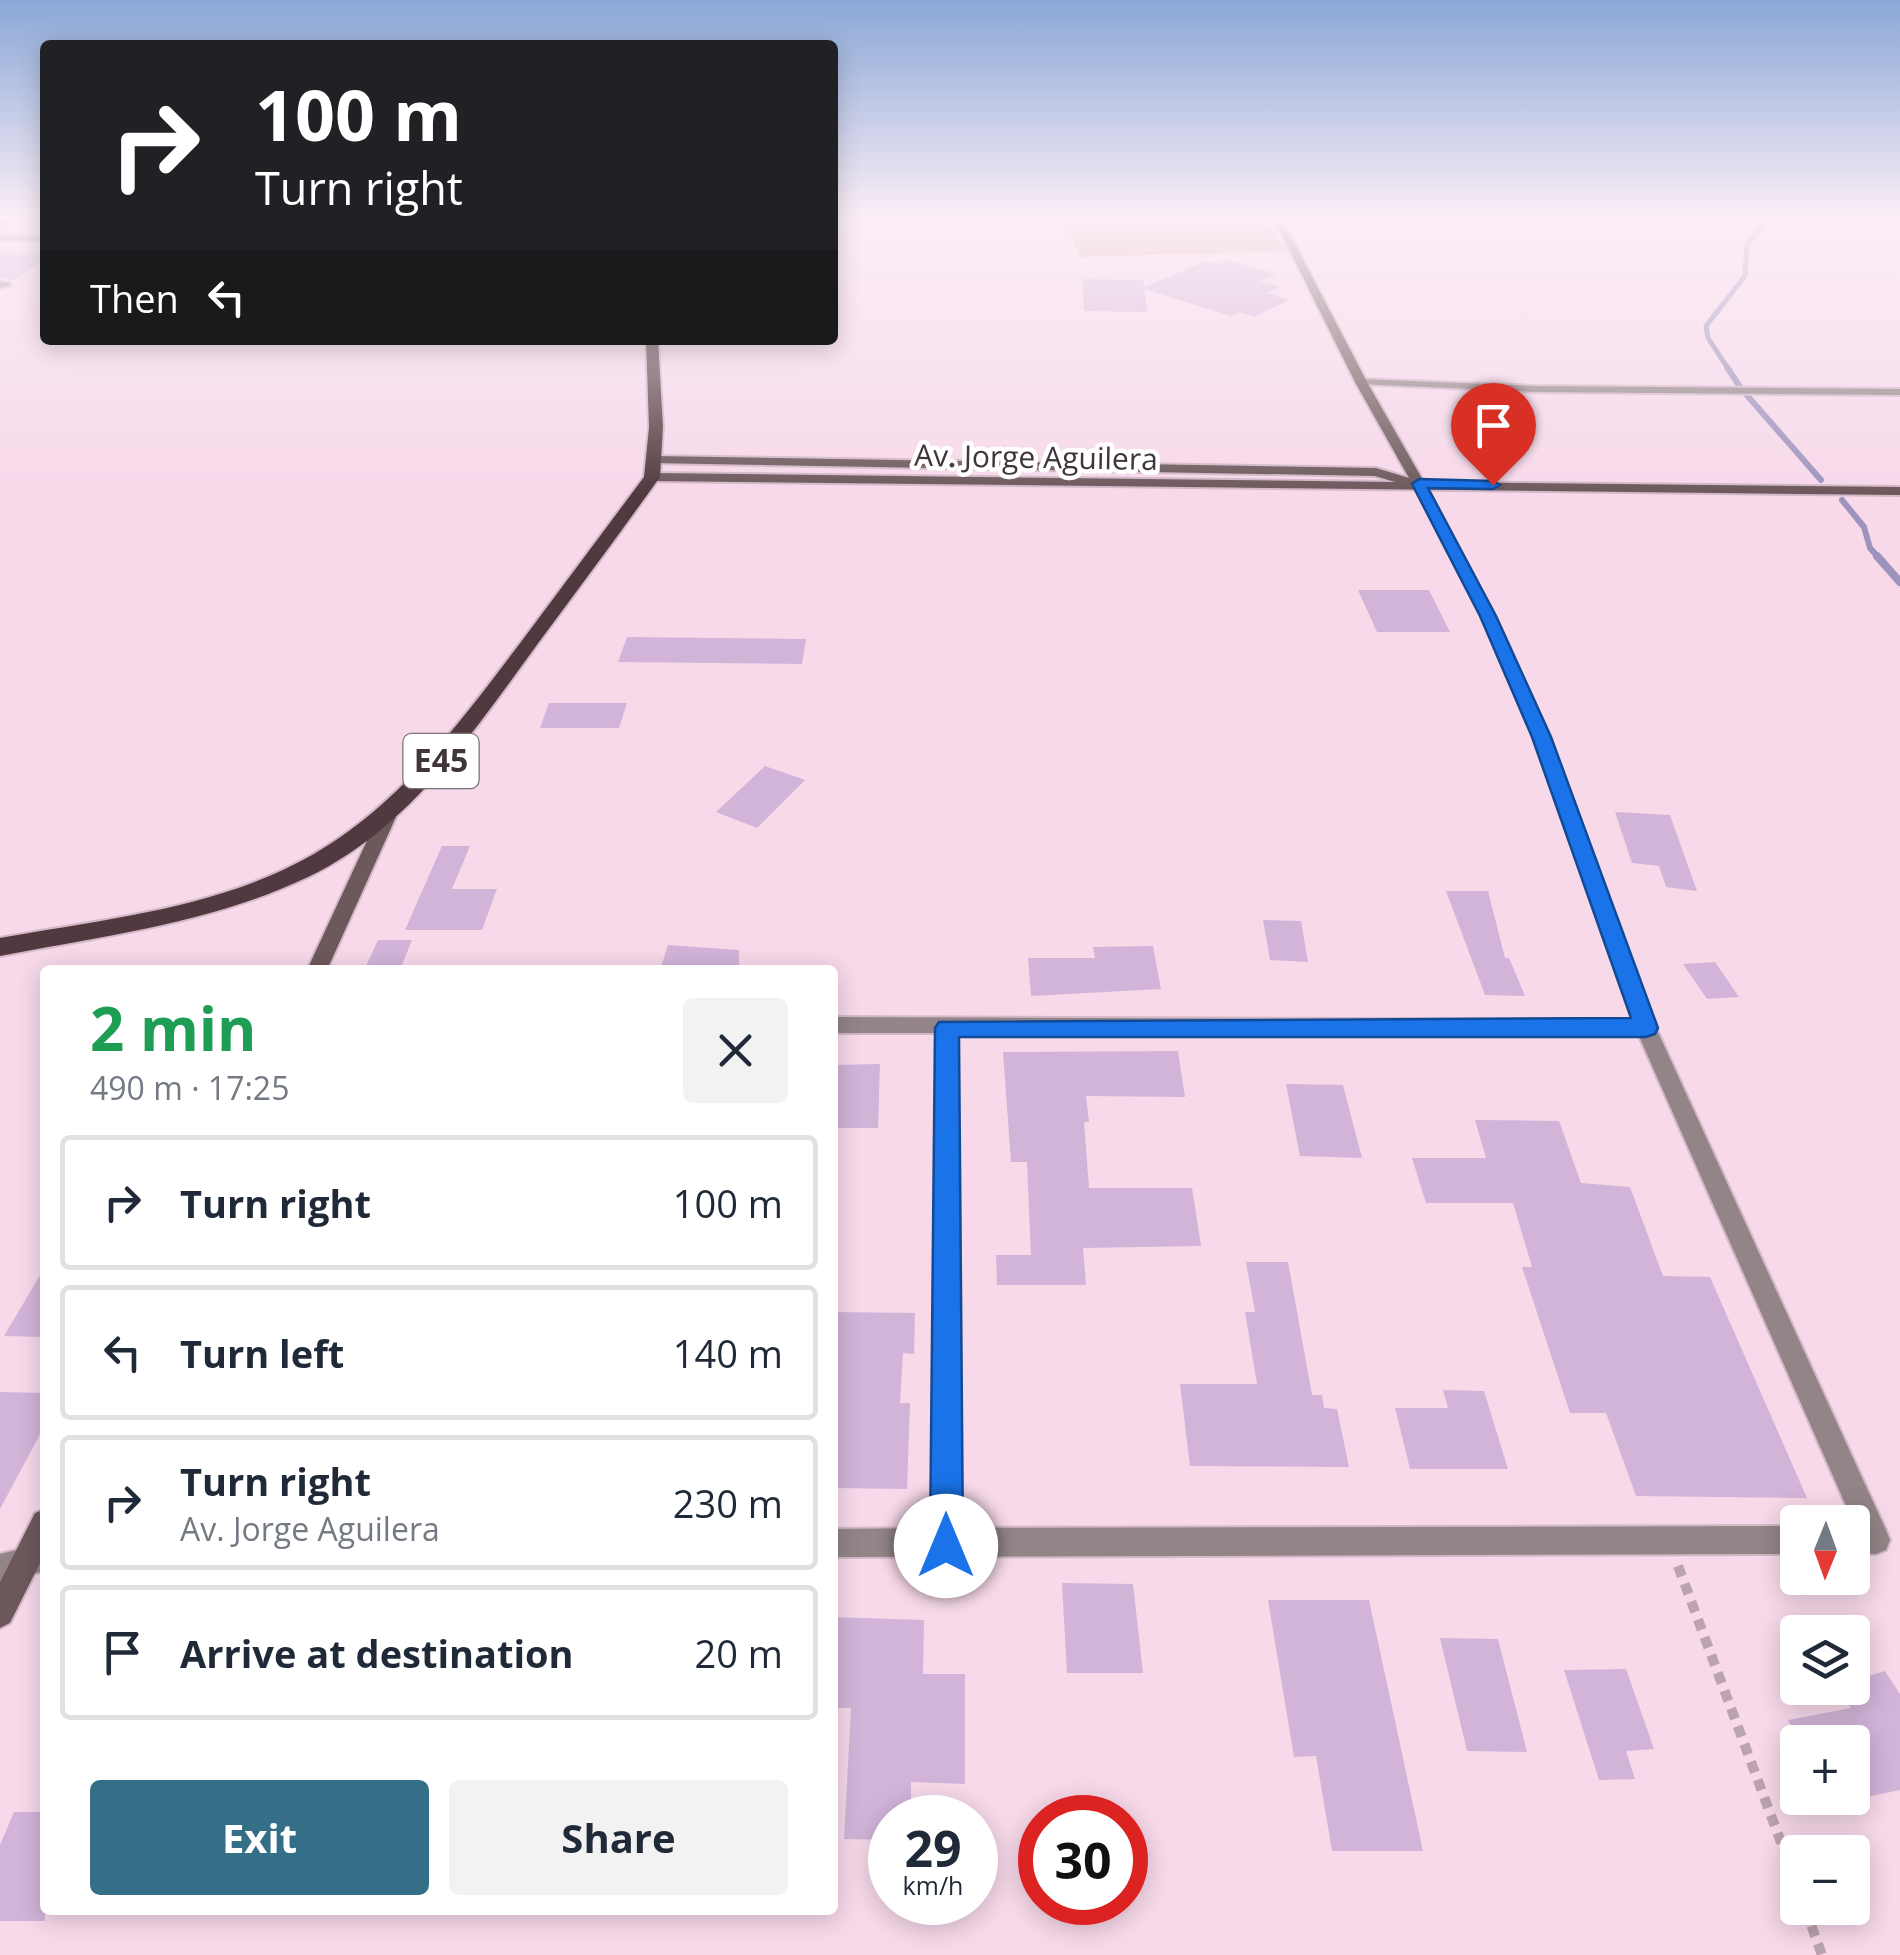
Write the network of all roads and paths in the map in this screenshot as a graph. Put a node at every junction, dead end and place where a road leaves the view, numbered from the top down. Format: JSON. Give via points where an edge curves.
{"nodes":[{"id":1,"x":1324,"y":310,"type":"edge"},
{"id":2,"x":652,"y":345,"type":"edge"},
{"id":3,"x":1361,"y":382,"type":"junction"},
{"id":4,"x":1900,"y":392,"type":"edge"},
{"id":5,"x":654,"y":468,"type":"junction"},
{"id":6,"x":1419,"y":484,"type":"junction"},
{"id":7,"x":1900,"y":491,"type":"edge"},
{"id":8,"x":386,"y":817,"type":"junction"},
{"id":9,"x":0,"y":947,"type":"edge"},
{"id":10,"x":319,"y":965,"type":"edge"},
{"id":11,"x":838,"y":1025,"type":"edge"},
{"id":12,"x":947,"y":1028,"type":"junction"},
{"id":13,"x":1646,"y":1028,"type":"junction"},
{"id":14,"x":1860,"y":1505,"type":"edge"},
{"id":15,"x":40,"y":1532,"type":"edge"},
{"id":16,"x":1668,"y":1539,"type":"junction"},
{"id":17,"x":1780,"y":1540,"type":"edge"},
{"id":18,"x":838,"y":1544,"type":"edge"},
{"id":19,"x":946,"y":1546,"type":"junction"},
{"id":20,"x":24,"y":1562,"type":"edge"},
{"id":21,"x":0,"y":1613,"type":"edge"},
{"id":22,"x":1780,"y":1840,"type":"edge"},
{"id":23,"x":1811,"y":1925,"type":"edge"},
{"id":24,"x":1822,"y":1955,"type":"edge"}],
"edges":[{"from":1,"to":3,"type":"street"},
{"from":2,"to":5,"type":"main road"},
{"from":3,"to":4,"type":"street"},
{"from":3,"to":6,"type":"street"},
{"from":5,"to":6,"type":"street","name":"Av. Jorge Aguilera"},
{"from":5,"to":8,"type":"main road","number":"E45","via":[[441,761]]},
{"from":6,"to":7,"type":"street","name":"Av. Jorge Aguilera"},
{"from":6,"to":13,"type":"street","via":[[1542,737]]},
{"from":8,"to":9,"type":"main road","number":"E45","via":[[319,862],[260,889]]},
{"from":8,"to":10,"type":"street"},
{"from":11,"to":12,"type":"street"},
{"from":12,"to":13,"type":"street"},
{"from":12,"to":19,"type":"street"},
{"from":13,"to":14,"type":"street"},
{"from":15,"to":20,"type":"street"},
{"from":16,"to":17,"type":"street"},
{"from":16,"to":19,"type":"street"},
{"from":16,"to":22,"type":"path"},
{"from":18,"to":19,"type":"street"},
{"from":20,"to":21,"type":"street"},
{"from":23,"to":24,"type":"path"}]}
